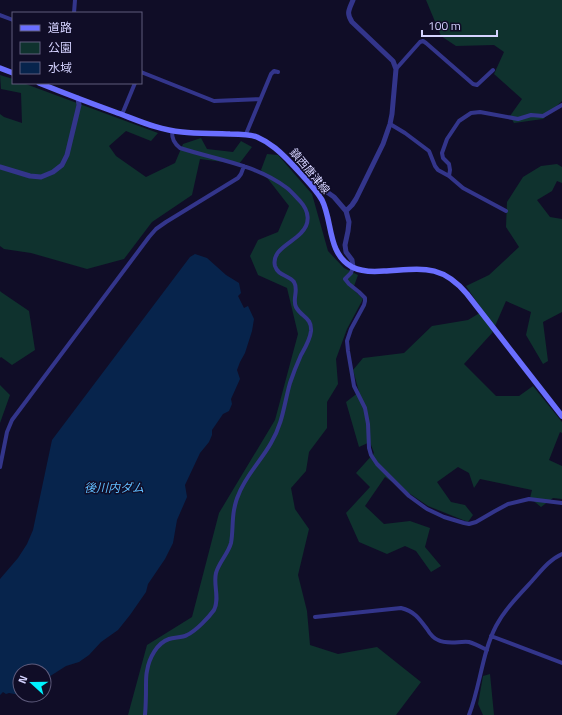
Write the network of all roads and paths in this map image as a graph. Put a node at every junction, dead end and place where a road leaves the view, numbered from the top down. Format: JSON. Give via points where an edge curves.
{"nodes":[{"id":1,"x":75,"y":0,"type":"edge"},
{"id":2,"x":353,"y":0,"type":"edge"},
{"id":3,"x":74,"y":12,"type":"edge"},
{"id":4,"x":0,"y":15,"type":"edge"},
{"id":5,"x":12,"y":20,"type":"edge"},
{"id":6,"x":0,"y":68,"type":"edge"},
{"id":7,"x":396,"y":69,"type":"junction"},
{"id":8,"x":493,"y":70,"type":"dead end"},
{"id":9,"x":142,"y":72,"type":"edge"},
{"id":10,"x":278,"y":72,"type":"dead end"},
{"id":11,"x":12,"y":73,"type":"edge"},
{"id":12,"x":135,"y":84,"type":"edge"},
{"id":13,"x":49,"y":85,"type":"edge"},
{"id":14,"x":78,"y":98,"type":"junction"},
{"id":15,"x":260,"y":99,"type":"junction"},
{"id":16,"x":562,"y":105,"type":"edge"},
{"id":17,"x":123,"y":112,"type":"dead end"},
{"id":18,"x":390,"y":124,"type":"junction"},
{"id":19,"x":172,"y":131,"type":"junction"},
{"id":20,"x":246,"y":134,"type":"junction"},
{"id":21,"x":0,"y":166,"type":"edge"},
{"id":22,"x":244,"y":166,"type":"junction"},
{"id":23,"x":449,"y":176,"type":"junction"},
{"id":24,"x":306,"y":179,"type":"junction"},
{"id":25,"x":346,"y":211,"type":"junction"},
{"id":26,"x":506,"y":211,"type":"dead end"},
{"id":27,"x":353,"y":267,"type":"junction"},
{"id":28,"x":562,"y":416,"type":"edge"},
{"id":29,"x":0,"y":467,"type":"edge"},
{"id":30,"x":562,"y":503,"type":"edge"},
{"id":31,"x":562,"y":554,"type":"edge"},
{"id":32,"x":315,"y":617,"type":"dead end"},
{"id":33,"x":491,"y":636,"type":"junction"},
{"id":34,"x":487,"y":650,"type":"junction"},
{"id":35,"x":562,"y":663,"type":"edge"},
{"id":36,"x":145,"y":715,"type":"edge"},
{"id":37,"x":469,"y":715,"type":"edge"}],
"edges":[{"from":1,"to":3,"type":"street"},
{"from":2,"to":7,"type":"street","via":[[349,11],[352,22],[393,61]]},
{"from":4,"to":5,"type":"street"},
{"from":6,"to":11,"type":"main road"},
{"from":7,"to":8,"type":"street","via":[[423,41],[473,84],[477,85]]},
{"from":7,"to":18,"type":"street"},
{"from":9,"to":15,"type":"street","via":[[214,101]]},
{"from":10,"to":15,"type":"street","via":[[274,71],[271,74]]},
{"from":12,"to":17,"type":"street"},
{"from":13,"to":14,"type":"main road","name":"鎮西唐津線"},
{"from":14,"to":19,"type":"main road","name":"鎮西唐津線"},
{"from":14,"to":21,"type":"street","via":[[79,105],[67,155],[62,165],[41,177]]},
{"from":15,"to":20,"type":"street"},
{"from":16,"to":23,"type":"street","via":[[543,116],[531,115],[518,119],[480,112],[471,113],[459,121],[447,139],[442,153],[449,164]]},
{"from":18,"to":23,"type":"street","via":[[429,151],[438,170]]},
{"from":18,"to":25,"type":"street","via":[[356,198]]},
{"from":19,"to":20,"type":"main road","name":"鎮西唐津線"},
{"from":19,"to":22,"type":"street","via":[[174,144],[180,148]]},
{"from":20,"to":24,"type":"main road","name":"鎮西唐津線","via":[[264,140],[274,147]]},
{"from":22,"to":29,"type":"street","via":[[238,178],[166,222],[149,237],[12,420]]},
{"from":22,"to":36,"type":"street","via":[[261,172],[288,189],[306,210],[306,228],[277,253],[275,262],[277,271],[294,281],[295,305],[307,318],[311,332],[290,384],[278,430],[238,494],[231,542],[216,572],[216,605],[195,631],[186,636],[168,639],[159,645],[151,656],[147,670]]},
{"from":23,"to":26,"type":"street","via":[[462,188]]},
{"from":24,"to":25,"type":"street","via":[[334,196]]},
{"from":24,"to":27,"type":"main road","name":"鎮西唐津線","via":[[322,201],[338,254]]},
{"from":25,"to":27,"type":"street","via":[[349,222],[345,246]]},
{"from":27,"to":28,"type":"main road","name":"鎮西唐津線","via":[[373,272],[432,270],[450,278],[467,294]]},
{"from":27,"to":30,"type":"street","via":[[345,279],[365,298],[365,301],[351,328],[347,341],[348,351],[354,386],[365,408],[369,448],[377,464],[409,496],[427,509],[464,523],[476,522],[508,504],[529,500]]},
{"from":31,"to":33,"type":"street","via":[[547,565],[512,602]]},
{"from":32,"to":34,"type":"street","via":[[401,608],[417,616],[439,641],[469,642]]},
{"from":33,"to":34,"type":"street"},
{"from":33,"to":35,"type":"street"},
{"from":34,"to":37,"type":"street"}]}
